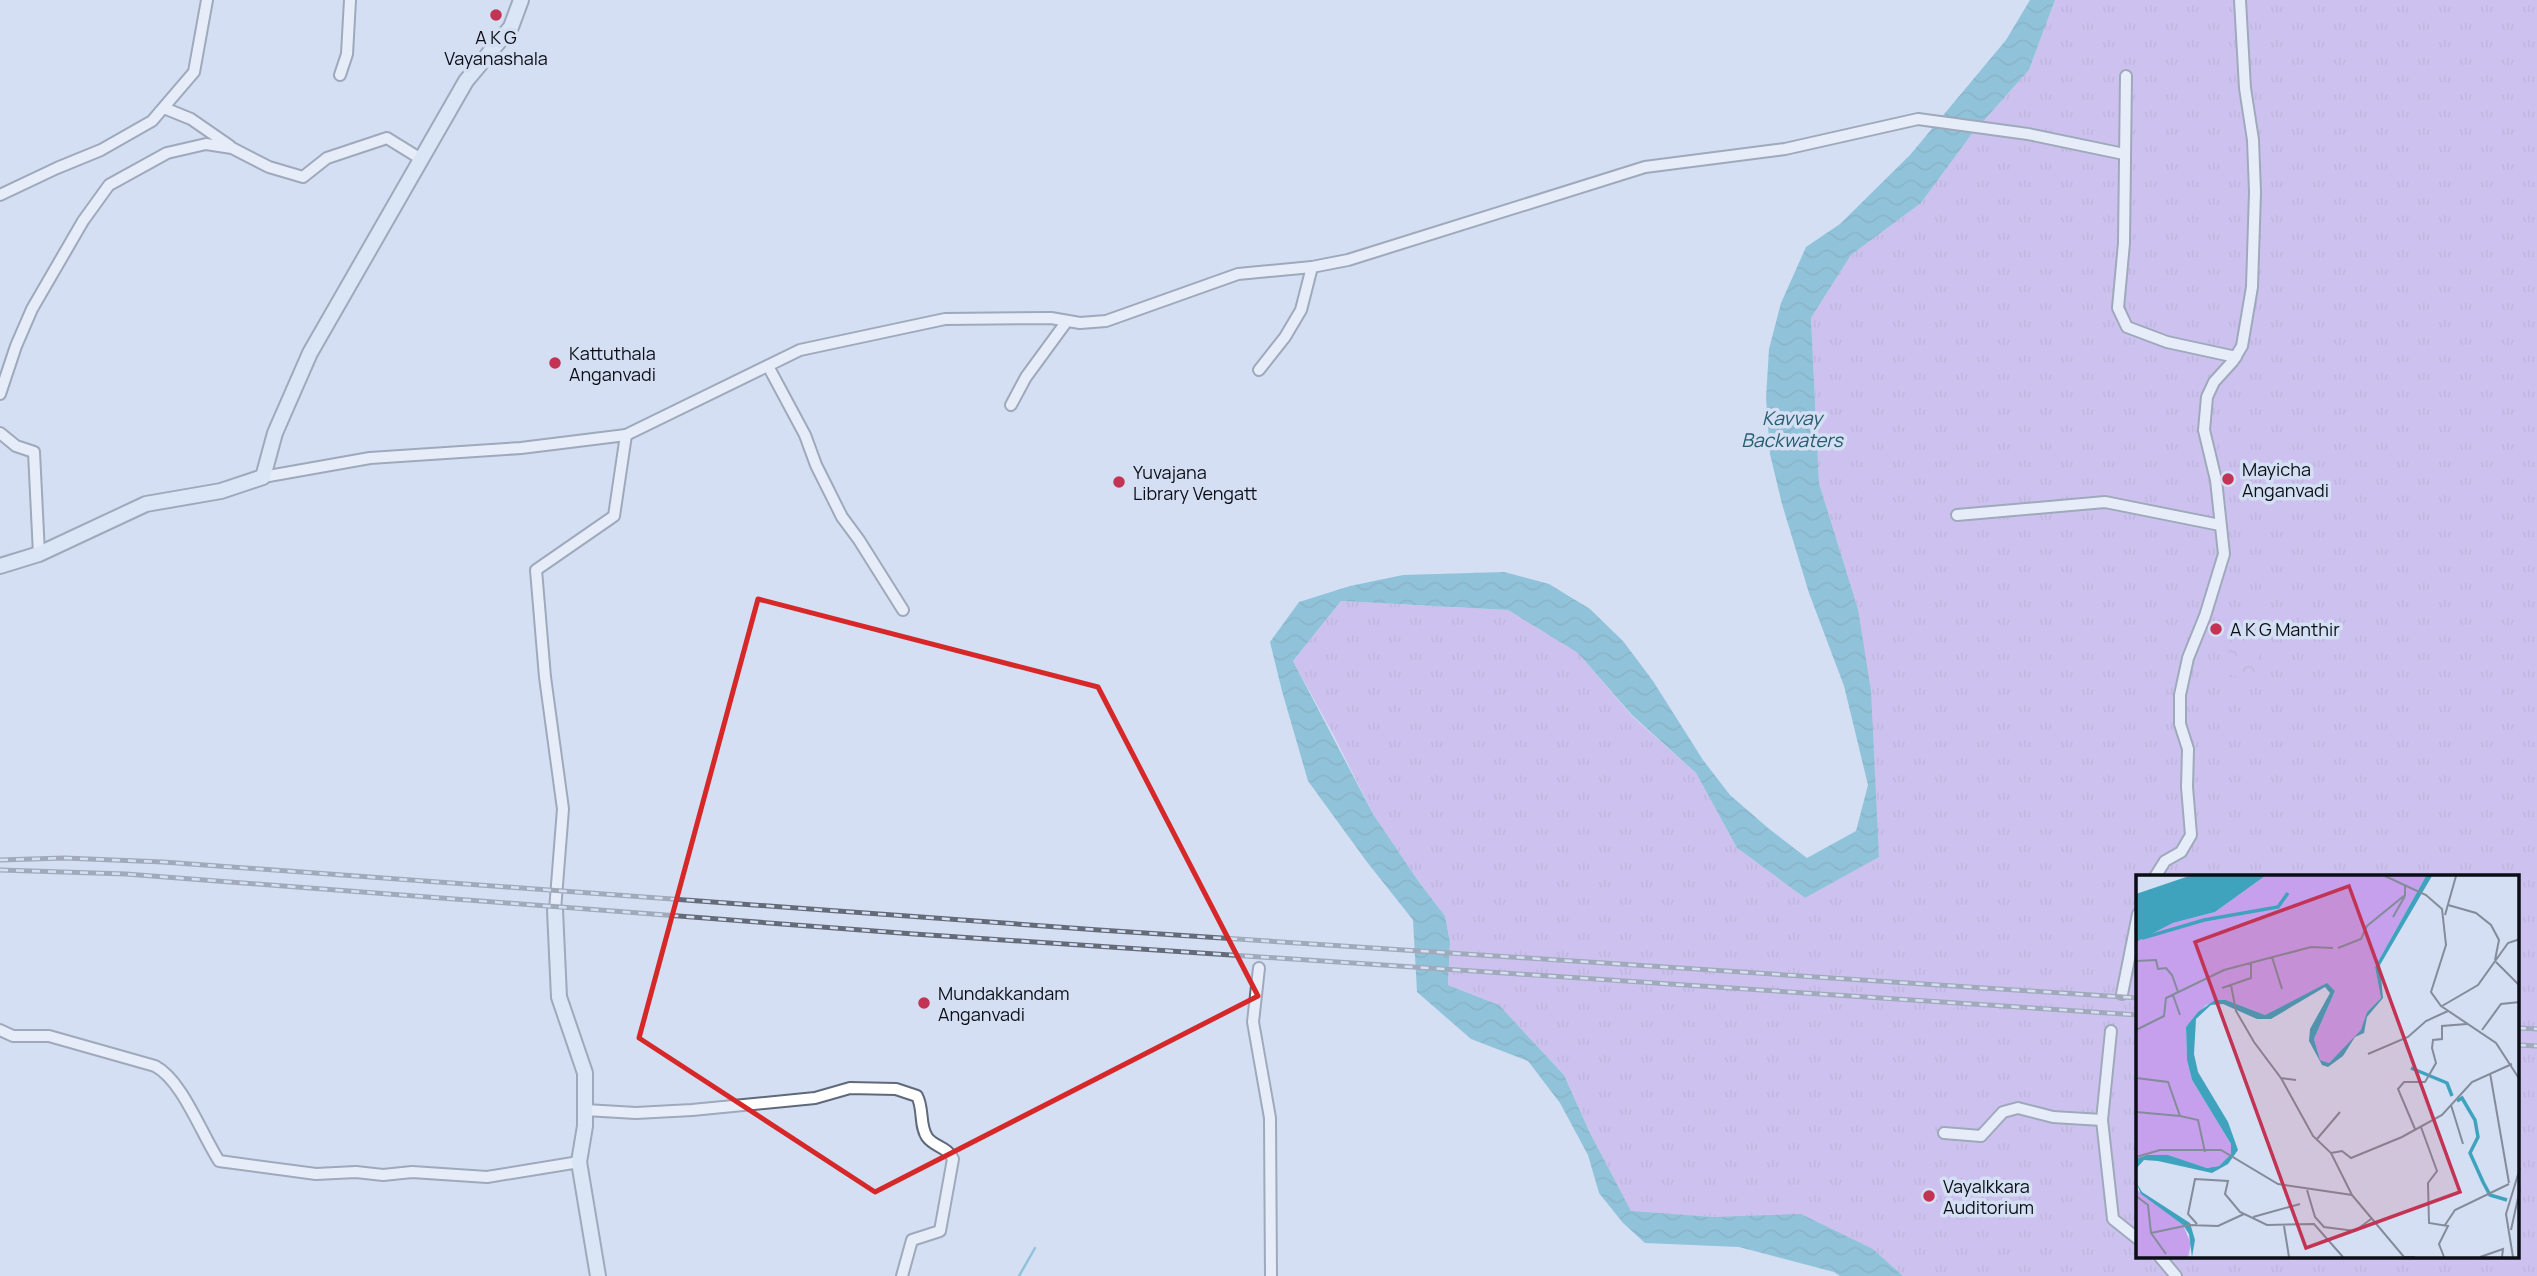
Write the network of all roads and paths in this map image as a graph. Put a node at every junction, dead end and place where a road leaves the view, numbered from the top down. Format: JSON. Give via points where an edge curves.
{"nodes":[{"id":1,"x":207,"y":0,"type":"edge"},
{"id":2,"x":350,"y":0,"type":"edge"},
{"id":3,"x":522,"y":0,"type":"edge"},
{"id":4,"x":2240,"y":0,"type":"edge"},
{"id":5,"x":340,"y":75,"type":"dead end"},
{"id":6,"x":2126,"y":76,"type":"dead end"},
{"id":7,"x":164,"y":108,"type":"junction"},
{"id":8,"x":232,"y":148,"type":"junction"},
{"id":9,"x":2124,"y":154,"type":"junction"},
{"id":10,"x":421,"y":159,"type":"junction"},
{"id":11,"x":0,"y":195,"type":"edge"},
{"id":12,"x":1312,"y":267,"type":"junction"},
{"id":13,"x":1067,"y":320,"type":"junction"},
{"id":14,"x":2236,"y":357,"type":"junction"},
{"id":15,"x":768,"y":366,"type":"junction"},
{"id":16,"x":1259,"y":370,"type":"dead end"},
{"id":17,"x":0,"y":394,"type":"edge"},
{"id":18,"x":1011,"y":405,"type":"dead end"},
{"id":19,"x":0,"y":433,"type":"edge"},
{"id":20,"x":626,"y":435,"type":"junction"},
{"id":21,"x":263,"y":477,"type":"junction"},
{"id":22,"x":1957,"y":515,"type":"dead end"},
{"id":23,"x":2220,"y":525,"type":"junction"},
{"id":24,"x":39,"y":554,"type":"junction"},
{"id":25,"x":0,"y":566,"type":"edge"},
{"id":26,"x":903,"y":610,"type":"dead end"},
{"id":27,"x":2156,"y":875,"type":"edge"},
{"id":28,"x":555,"y":909,"type":"joint"},
{"id":29,"x":2136,"y":924,"type":"edge"},
{"id":30,"x":1259,"y":968,"type":"dead end"},
{"id":31,"x":2122,"y":995,"type":"dead end"},
{"id":32,"x":0,"y":1030,"type":"edge"},
{"id":33,"x":2111,"y":1031,"type":"dead end"},
{"id":34,"x":585,"y":1110,"type":"junction"},
{"id":35,"x":2102,"y":1120,"type":"junction"},
{"id":36,"x":1944,"y":1133,"type":"dead end"},
{"id":37,"x":579,"y":1162,"type":"junction"},
{"id":38,"x":2136,"y":1237,"type":"edge"},
{"id":39,"x":2161,"y":1258,"type":"edge"},
{"id":40,"x":598,"y":1276,"type":"edge"},
{"id":41,"x":902,"y":1276,"type":"edge"},
{"id":42,"x":1271,"y":1276,"type":"edge"},
{"id":43,"x":2176,"y":1276,"type":"edge"}],
"edges":[{"from":1,"to":7,"type":"street","via":[[194,72]]},
{"from":2,"to":5,"type":"street","via":[[347,54]]},
{"from":3,"to":10,"type":"street","via":[[511,27],[466,81]]},
{"from":4,"to":14,"type":"street","via":[[2255,192],[2252,286]]},
{"from":6,"to":9,"type":"street"},
{"from":7,"to":8,"type":"street","via":[[191,119]]},
{"from":7,"to":11,"type":"street","via":[[152,121],[101,150]]},
{"from":8,"to":10,"type":"street","via":[[269,167],[303,177],[327,158],[387,138]]},
{"from":8,"to":17,"type":"street","via":[[206,144],[167,153],[109,185],[32,309]]},
{"from":9,"to":12,"type":"street","via":[[2028,134],[1918,120],[1785,149],[1645,167],[1348,260]]},
{"from":9,"to":14,"type":"street","via":[[2120,316],[2127,327],[2167,342]]},
{"from":10,"to":21,"type":"street","via":[[310,353],[275,433]]},
{"from":12,"to":13,"type":"street","via":[[1238,274],[1106,321]]},
{"from":12,"to":16,"type":"street","via":[[1301,310]]},
{"from":13,"to":15,"type":"street","via":[[945,319],[800,350]]},
{"from":13,"to":18,"type":"street"},
{"from":14,"to":23,"type":"street","via":[[2208,390],[2206,408],[2204,430],[2216,480]]},
{"from":15,"to":20,"type":"street"},
{"from":15,"to":26,"type":"street","via":[[842,517]]},
{"from":19,"to":24,"type":"street","via":[[16,446],[34,452]]},
{"from":20,"to":21,"type":"street","via":[[521,448],[370,458]]},
{"from":20,"to":28,"type":"street","via":[[614,516],[536,570],[563,809]]},
{"from":21,"to":24,"type":"street","via":[[221,491],[146,504]]},
{"from":22,"to":23,"type":"street","via":[[2105,502]]},
{"from":23,"to":27,"type":"street","via":[[2224,554],[2180,695],[2180,724],[2188,749],[2191,835],[2181,852],[2165,862]]},
{"from":24,"to":25,"type":"street"},
{"from":28,"to":34,"type":"street","via":[[559,997],[585,1073]]},
{"from":29,"to":31,"type":"street"},
{"from":30,"to":42,"type":"street","via":[[1253,1022],[1270,1118]]},
{"from":32,"to":37,"type":"street","via":[[13,1036],[49,1036],[167,1072],[219,1161],[316,1174],[412,1172],[487,1177]]},
{"from":33,"to":35,"type":"street"},
{"from":34,"to":37,"type":"street"},
{"from":34,"to":41,"type":"street","via":[[692,1110],[816,1098],[849,1088],[896,1089],[917,1096],[929,1140],[950,1152],[953,1159],[940,1231],[912,1240]]},
{"from":35,"to":36,"type":"street","via":[[2053,1117],[2018,1108],[2003,1112],[1981,1136]]},
{"from":35,"to":38,"type":"street","via":[[2113,1219]]},
{"from":37,"to":40,"type":"street"},
{"from":39,"to":43,"type":"street"}]}
